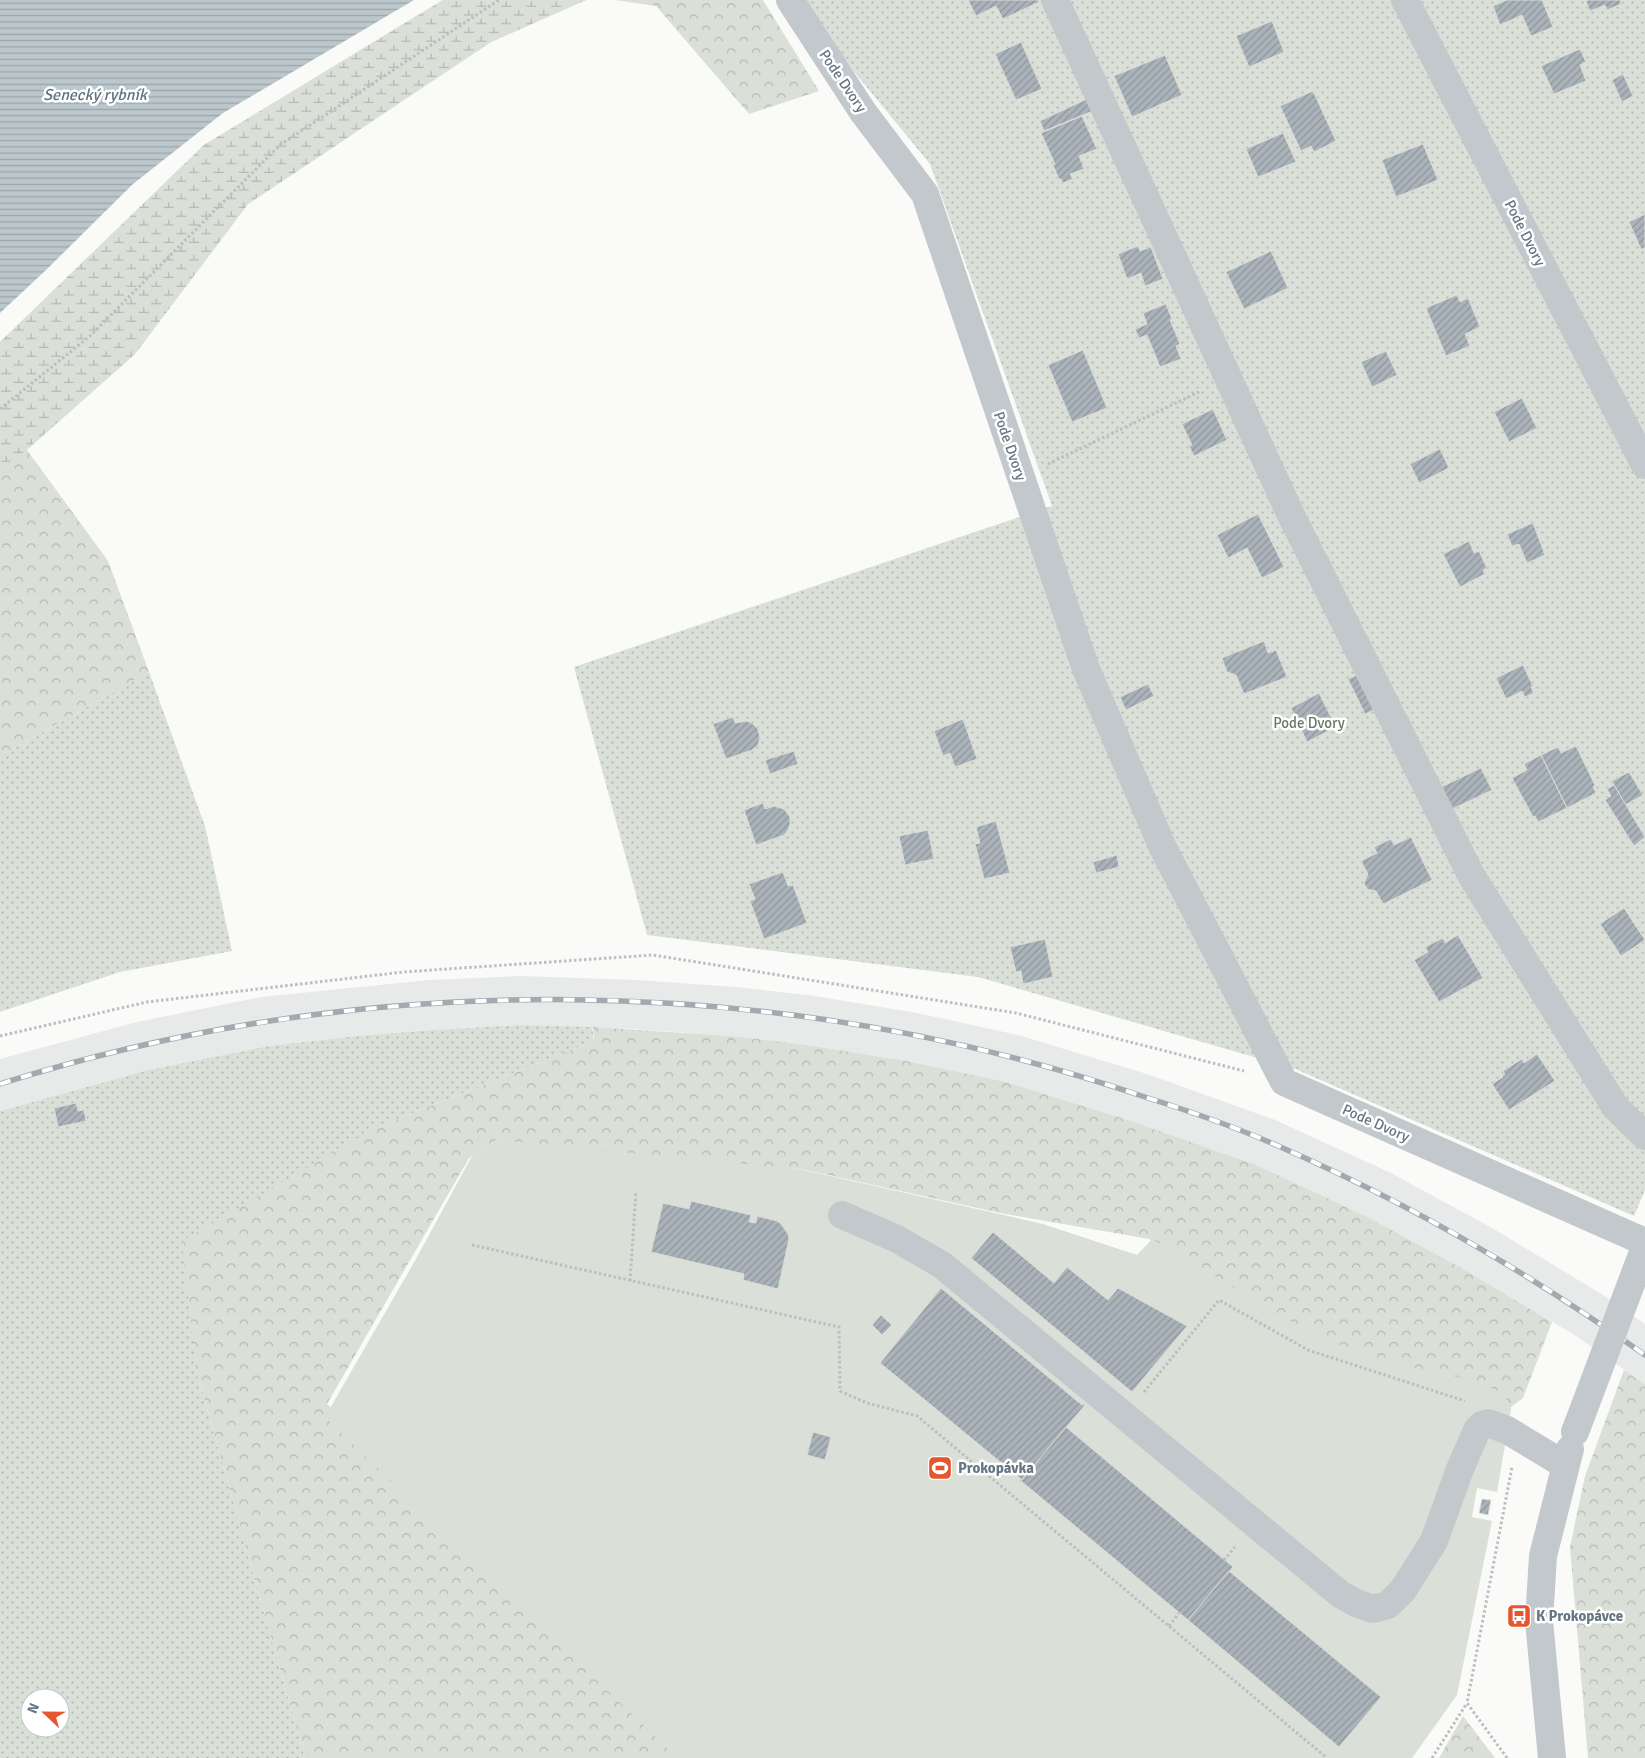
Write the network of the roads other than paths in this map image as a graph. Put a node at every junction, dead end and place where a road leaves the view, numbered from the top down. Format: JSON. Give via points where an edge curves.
{"nodes":[{"id":1,"x":790,"y":0,"type":"edge"},
{"id":2,"x":1055,"y":0,"type":"edge"},
{"id":3,"x":1405,"y":0,"type":"edge"},
{"id":4,"x":1645,"y":465,"type":"edge"},
{"id":5,"x":1645,"y":1136,"type":"edge"},
{"id":6,"x":842,"y":1215,"type":"dead end"},
{"id":7,"x":1640,"y":1241,"type":"edge"},
{"id":8,"x":1565,"y":1465,"type":"junction"},
{"id":9,"x":1552,"y":1758,"type":"edge"}],
"edges":[{"from":1,"to":7,"type":"street","name":"Pode Dvory","via":[[863,112],[925,194],[1086,669],[1159,840],[1284,1082]]},
{"from":2,"to":5,"type":"street","via":[[1290,513],[1471,875],[1616,1108]]},
{"from":3,"to":4,"type":"street","name":"Pode Dvory"},
{"from":6,"to":8,"type":"street","via":[[897,1239],[942,1265],[1340,1594],[1356,1603],[1373,1608],[1388,1605],[1403,1590],[1434,1541],[1477,1430],[1488,1423],[1508,1430]]},
{"from":7,"to":8,"type":"street","bridge":true},
{"from":8,"to":9,"type":"street","via":[[1543,1556],[1539,1621]]}]}
